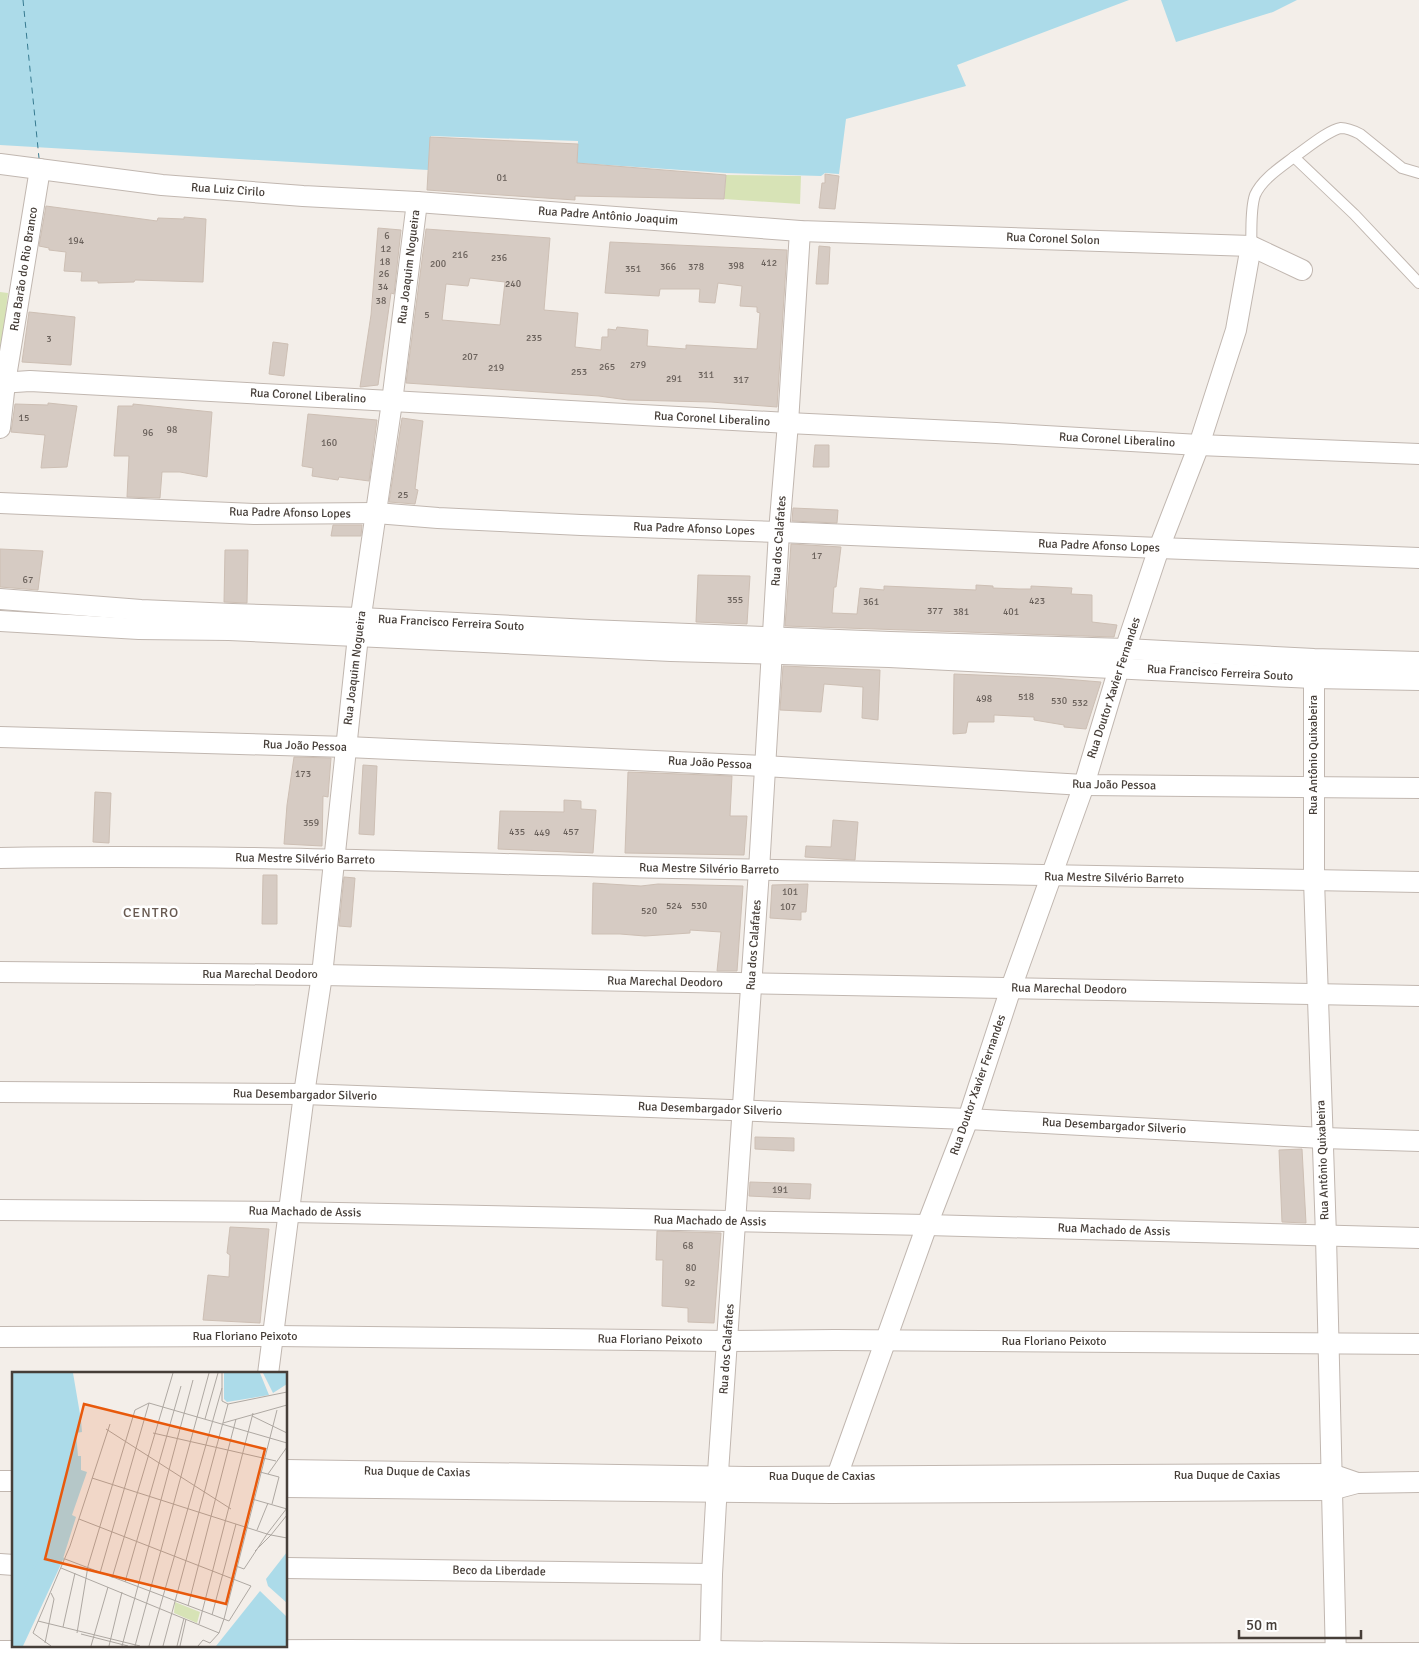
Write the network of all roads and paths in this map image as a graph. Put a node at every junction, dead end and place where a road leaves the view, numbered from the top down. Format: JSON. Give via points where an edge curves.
{"nodes":[{"id":1,"x":1294,"y":157,"type":"junction"},
{"id":2,"x":0,"y":164,"type":"edge"},
{"id":3,"x":40,"y":169,"type":"junction"},
{"id":4,"x":1419,"y":174,"type":"edge"},
{"id":5,"x":417,"y":202,"type":"junction"},
{"id":6,"x":800,"y":231,"type":"junction"},
{"id":7,"x":1251,"y":246,"type":"junction"},
{"id":8,"x":1302,"y":270,"type":"dead end"},
{"id":9,"x":1419,"y":283,"type":"edge"},
{"id":10,"x":3,"y":383,"type":"edge"},
{"id":11,"x":392,"y":402,"type":"junction"},
{"id":12,"x":788,"y":424,"type":"junction"},
{"id":13,"x":0,"y":428,"type":"edge"},
{"id":14,"x":1199,"y":445,"type":"junction"},
{"id":15,"x":1419,"y":454,"type":"edge"},
{"id":16,"x":0,"y":502,"type":"edge"},
{"id":17,"x":376,"y":514,"type":"junction"},
{"id":18,"x":779,"y":532,"type":"junction"},
{"id":19,"x":1159,"y":548,"type":"junction"},
{"id":20,"x":1419,"y":558,"type":"edge"},
{"id":21,"x":0,"y":599,"type":"edge"},
{"id":22,"x":140,"y":619,"type":"junction"},
{"id":23,"x":0,"y":621,"type":"edge"},
{"id":24,"x":360,"y":627,"type":"junction"},
{"id":25,"x":772,"y":645,"type":"junction"},
{"id":26,"x":1122,"y":659,"type":"junction"},
{"id":27,"x":1419,"y":662,"type":"edge"},
{"id":28,"x":1314,"y":668,"type":"junction"},
{"id":29,"x":1419,"y":680,"type":"edge"},
{"id":30,"x":0,"y":737,"type":"edge"},
{"id":31,"x":346,"y":747,"type":"junction"},
{"id":32,"x":764,"y":766,"type":"junction"},
{"id":33,"x":1084,"y":785,"type":"junction"},
{"id":34,"x":1313,"y":786,"type":"junction"},
{"id":35,"x":1419,"y":788,"type":"edge"},
{"id":36,"x":0,"y":858,"type":"edge"},
{"id":37,"x":333,"y":858,"type":"junction"},
{"id":38,"x":759,"y":870,"type":"junction"},
{"id":39,"x":1051,"y":877,"type":"junction"},
{"id":40,"x":1314,"y":880,"type":"junction"},
{"id":41,"x":1419,"y":882,"type":"edge"},
{"id":42,"x":0,"y":972,"type":"edge"},
{"id":43,"x":322,"y":975,"type":"junction"},
{"id":44,"x":751,"y":984,"type":"junction"},
{"id":45,"x":1011,"y":988,"type":"junction"},
{"id":46,"x":1317,"y":994,"type":"junction"},
{"id":47,"x":1419,"y":996,"type":"edge"},
{"id":48,"x":0,"y":1092,"type":"edge"},
{"id":49,"x":304,"y":1094,"type":"junction"},
{"id":50,"x":742,"y":1110,"type":"junction"},
{"id":51,"x":968,"y":1119,"type":"junction"},
{"id":52,"x":1323,"y":1138,"type":"junction"},
{"id":53,"x":1419,"y":1141,"type":"edge"},
{"id":54,"x":0,"y":1210,"type":"edge"},
{"id":55,"x":290,"y":1212,"type":"junction"},
{"id":56,"x":736,"y":1221,"type":"junction"},
{"id":57,"x":927,"y":1225,"type":"junction"},
{"id":58,"x":1326,"y":1236,"type":"junction"},
{"id":59,"x":1419,"y":1238,"type":"edge"},
{"id":60,"x":274,"y":1336,"type":"junction"},
{"id":61,"x":0,"y":1337,"type":"edge"},
{"id":62,"x":886,"y":1340,"type":"junction"},
{"id":63,"x":728,"y":1341,"type":"junction"},
{"id":64,"x":1329,"y":1343,"type":"junction"},
{"id":65,"x":1419,"y":1344,"type":"edge"},
{"id":66,"x":268,"y":1372,"type":"edge"},
{"id":67,"x":288,"y":1470,"type":"edge"},
{"id":68,"x":1331,"y":1482,"type":"junction"},
{"id":69,"x":1419,"y":1482,"type":"edge"},
{"id":70,"x":718,"y":1484,"type":"junction"},
{"id":71,"x":834,"y":1484,"type":"junction"},
{"id":72,"x":288,"y":1487,"type":"edge"},
{"id":73,"x":288,"y":1568,"type":"edge"},
{"id":74,"x":712,"y":1574,"type":"junction"},
{"id":75,"x":0,"y":1651,"type":"edge"},
{"id":76,"x":231,"y":1652,"type":"edge"},
{"id":77,"x":1419,"y":1653,"type":"edge"},
{"id":78,"x":341,"y":1655,"type":"edge"},
{"id":79,"x":407,"y":1655,"type":"edge"},
{"id":80,"x":710,"y":1655,"type":"edge"},
{"id":81,"x":1336,"y":1656,"type":"edge"},
{"id":82,"x":962,"y":1657,"type":"edge"},
{"id":83,"x":1210,"y":1657,"type":"edge"}],
"edges":[{"from":1,"to":4,"type":"lane","via":[[1334,130],[1343,128],[1360,134],[1402,168]]},
{"from":1,"to":7,"type":"lane","via":[[1273,173],[1256,195]]},
{"from":1,"to":9,"type":"lane"},
{"from":2,"to":3,"type":"street","name":"Rua Luiz Cirilo"},
{"from":3,"to":5,"type":"street","name":"Rua Luiz Cirilo","via":[[162,185]]},
{"from":3,"to":10,"type":"street","name":"Rua Barão do Rio Branco"},
{"from":5,"to":6,"type":"street","name":"Rua Padre Antônio Joaquim"},
{"from":5,"to":11,"type":"street","name":"Rua Joaquim Nogueira"},
{"from":6,"to":7,"type":"street","name":"Rua Coronel Solon"},
{"from":6,"to":12,"type":"street","name":"Rua dos Calafates"},
{"from":7,"to":8,"type":"street","name":"Rua Coronel Solon"},
{"from":7,"to":14,"type":"street","name":"Rua Doutor Xavier Fernandes","via":[[1236,330]]},
{"from":10,"to":11,"type":"street","name":"Rua Coronel Liberalino","via":[[30,381]]},
{"from":10,"to":13,"type":"street","name":"Rua Barão do Rio Branco"},
{"from":11,"to":12,"type":"street","name":"Rua Coronel Liberalino"},
{"from":11,"to":17,"type":"street","name":"Rua Joaquim Nogueira"},
{"from":12,"to":14,"type":"street","name":"Rua Coronel Liberalino"},
{"from":12,"to":18,"type":"street","name":"Rua dos Calafates"},
{"from":14,"to":15,"type":"street","name":"Rua Coronel Liberalino"},
{"from":14,"to":19,"type":"street","name":"Rua Doutor Xavier Fernandes"},
{"from":16,"to":17,"type":"street","name":"Rua Padre Afonso Lopes","via":[[254,514]]},
{"from":17,"to":18,"type":"street","name":"Rua Padre Afonso Lopes","via":[[581,526]]},
{"from":17,"to":24,"type":"street","name":"Rua Joaquim Nogueira"},
{"from":18,"to":19,"type":"street","name":"Rua Padre Afonso Lopes"},
{"from":18,"to":25,"type":"street","name":"Rua dos Calafates"},
{"from":19,"to":20,"type":"street","name":"Rua Padre Afonso Lopes"},
{"from":19,"to":26,"type":"street","name":"Rua Doutor Xavier Fernandes"},
{"from":21,"to":22,"type":"street","name":"Rua Francisco Ferreira Souto"},
{"from":22,"to":23,"type":"street","name":"Rua Francisco Ferreira Souto"},
{"from":22,"to":24,"type":"street","name":"Rua Francisco Ferreira Souto"},
{"from":24,"to":25,"type":"street","name":"Rua Francisco Ferreira Souto"},
{"from":24,"to":31,"type":"street","name":"Rua Joaquim Nogueira"},
{"from":25,"to":26,"type":"street","name":"Rua Francisco Ferreira Souto"},
{"from":25,"to":32,"type":"street","name":"Rua dos Calafates"},
{"from":26,"to":28,"type":"street","name":"Rua Francisco Ferreira Souto"},
{"from":26,"to":33,"type":"street","name":"Rua Doutor Xavier Fernandes"},
{"from":27,"to":28,"type":"street","name":"Rua Francisco Ferreira Souto"},
{"from":28,"to":29,"type":"street","name":"Rua Francisco Ferreira Souto"},
{"from":28,"to":34,"type":"street","name":"Rua Antônio Quixabeira"},
{"from":30,"to":31,"type":"street","name":"Rua João Pessoa"},
{"from":31,"to":32,"type":"street","name":"Rua João Pessoa"},
{"from":31,"to":37,"type":"street","name":"Rua Joaquim Nogueira"},
{"from":32,"to":33,"type":"street","name":"Rua João Pessoa"},
{"from":32,"to":38,"type":"street","name":"Rua dos Calafates"},
{"from":33,"to":34,"type":"street","name":"Rua João Pessoa"},
{"from":33,"to":39,"type":"street","name":"Rua Doutor Xavier Fernandes"},
{"from":34,"to":35,"type":"street","name":"Rua João Pessoa"},
{"from":34,"to":40,"type":"street","name":"Rua Antônio Quixabeira"},
{"from":36,"to":37,"type":"street","name":"Rua Mestre Silvério Barreto"},
{"from":37,"to":38,"type":"street","name":"Rua Mestre Silvério Barreto"},
{"from":37,"to":43,"type":"street","name":"Rua Joaquim Nogueira"},
{"from":38,"to":39,"type":"street","name":"Rua Mestre Silvério Barreto"},
{"from":38,"to":44,"type":"street","name":"Rua dos Calafates"},
{"from":39,"to":40,"type":"street","name":"Rua Mestre Silvério Barreto"},
{"from":39,"to":45,"type":"street","name":"Rua Doutor Xavier Fernandes"},
{"from":40,"to":41,"type":"street","name":"Rua Mestre Silvério Barreto"},
{"from":40,"to":46,"type":"street","name":"Rua Antônio Quixabeira"},
{"from":42,"to":43,"type":"street","name":"Rua Marechal Deodoro"},
{"from":43,"to":44,"type":"street","name":"Rua Marechal Deodoro"},
{"from":43,"to":49,"type":"street","name":"Rua Joaquim Nogueira"},
{"from":44,"to":45,"type":"street","name":"Rua Marechal Deodoro"},
{"from":44,"to":50,"type":"street","name":"Rua dos Calafates"},
{"from":45,"to":46,"type":"street","name":"Rua Marechal Deodoro"},
{"from":45,"to":51,"type":"street","name":"Rua Doutor Xavier Fernandes"},
{"from":46,"to":47,"type":"street","name":"Rua Marechal Deodoro"},
{"from":46,"to":52,"type":"street","name":"Rua Antônio Quixabeira"},
{"from":48,"to":49,"type":"street","name":"Rua Desembargador Silverio"},
{"from":49,"to":50,"type":"street","name":"Rua Desembargador Silverio"},
{"from":49,"to":55,"type":"street","name":"Rua Joaquim Nogueira"},
{"from":50,"to":51,"type":"street","name":"Rua Desembargador Silverio"},
{"from":50,"to":56,"type":"street","name":"Rua dos Calafates"},
{"from":51,"to":52,"type":"street","name":"Rua Desembargador Silverio"},
{"from":51,"to":57,"type":"street","name":"Rua Doutor Xavier Fernandes"},
{"from":52,"to":53,"type":"street","name":"Rua Desembargador Silverio"},
{"from":52,"to":58,"type":"street","name":"Rua Antônio Quixabeira"},
{"from":54,"to":55,"type":"street","name":"Rua Machado de Assis"},
{"from":55,"to":56,"type":"street","name":"Rua Machado de Assis"},
{"from":55,"to":60,"type":"street","name":"Rua Joaquim Nogueira"},
{"from":56,"to":57,"type":"street","name":"Rua Machado de Assis"},
{"from":56,"to":63,"type":"street","name":"Rua dos Calafates"},
{"from":57,"to":58,"type":"street","name":"Rua Machado de Assis"},
{"from":57,"to":62,"type":"street","name":"Rua Doutor Xavier Fernandes"},
{"from":58,"to":59,"type":"street","name":"Rua Machado de Assis"},
{"from":58,"to":64,"type":"street","name":"Rua Antônio Quixabeira"},
{"from":60,"to":61,"type":"street","name":"Rua Floriano Peixoto"},
{"from":60,"to":63,"type":"street","name":"Rua Floriano Peixoto"},
{"from":60,"to":66,"type":"street","name":"Rua Joaquim Nogueira"},
{"from":62,"to":63,"type":"street","name":"Rua Floriano Peixoto"},
{"from":62,"to":64,"type":"street","name":"Rua Floriano Peixoto"},
{"from":62,"to":71,"type":"street","name":"Rua Doutor Xavier Fernandes"},
{"from":63,"to":70,"type":"street","name":"Rua dos Calafates"},
{"from":64,"to":65,"type":"street","name":"Rua Floriano Peixoto"},
{"from":64,"to":68,"type":"street","name":"Rua Antônio Quixabeira"},
{"from":67,"to":70,"type":"street","name":"Rua Duque de Caxias"},
{"from":68,"to":69,"type":"street","name":"Rua Duque de Caxias"},
{"from":68,"to":71,"type":"street","name":"Rua Duque de Caxias"},
{"from":68,"to":81,"type":"street","name":"Rua Antônio Quixabeira"},
{"from":70,"to":71,"type":"street","name":"Rua Duque de Caxias"},
{"from":70,"to":72,"type":"street","name":"Rua Duque de Caxias"},
{"from":70,"to":74,"type":"street","name":"Rua dos Calafates"},
{"from":73,"to":74,"type":"street","name":"Beco da Liberdade"},
{"from":74,"to":80,"type":"street","name":"Rua dos Calafates"},
{"from":75,"to":76,"type":"street"},
{"from":76,"to":78,"type":"street"},
{"from":77,"to":81,"type":"street"},
{"from":78,"to":79,"type":"street"},
{"from":79,"to":80,"type":"street"},
{"from":80,"to":82,"type":"street"},
{"from":81,"to":83,"type":"street"},
{"from":82,"to":83,"type":"street"}]}
